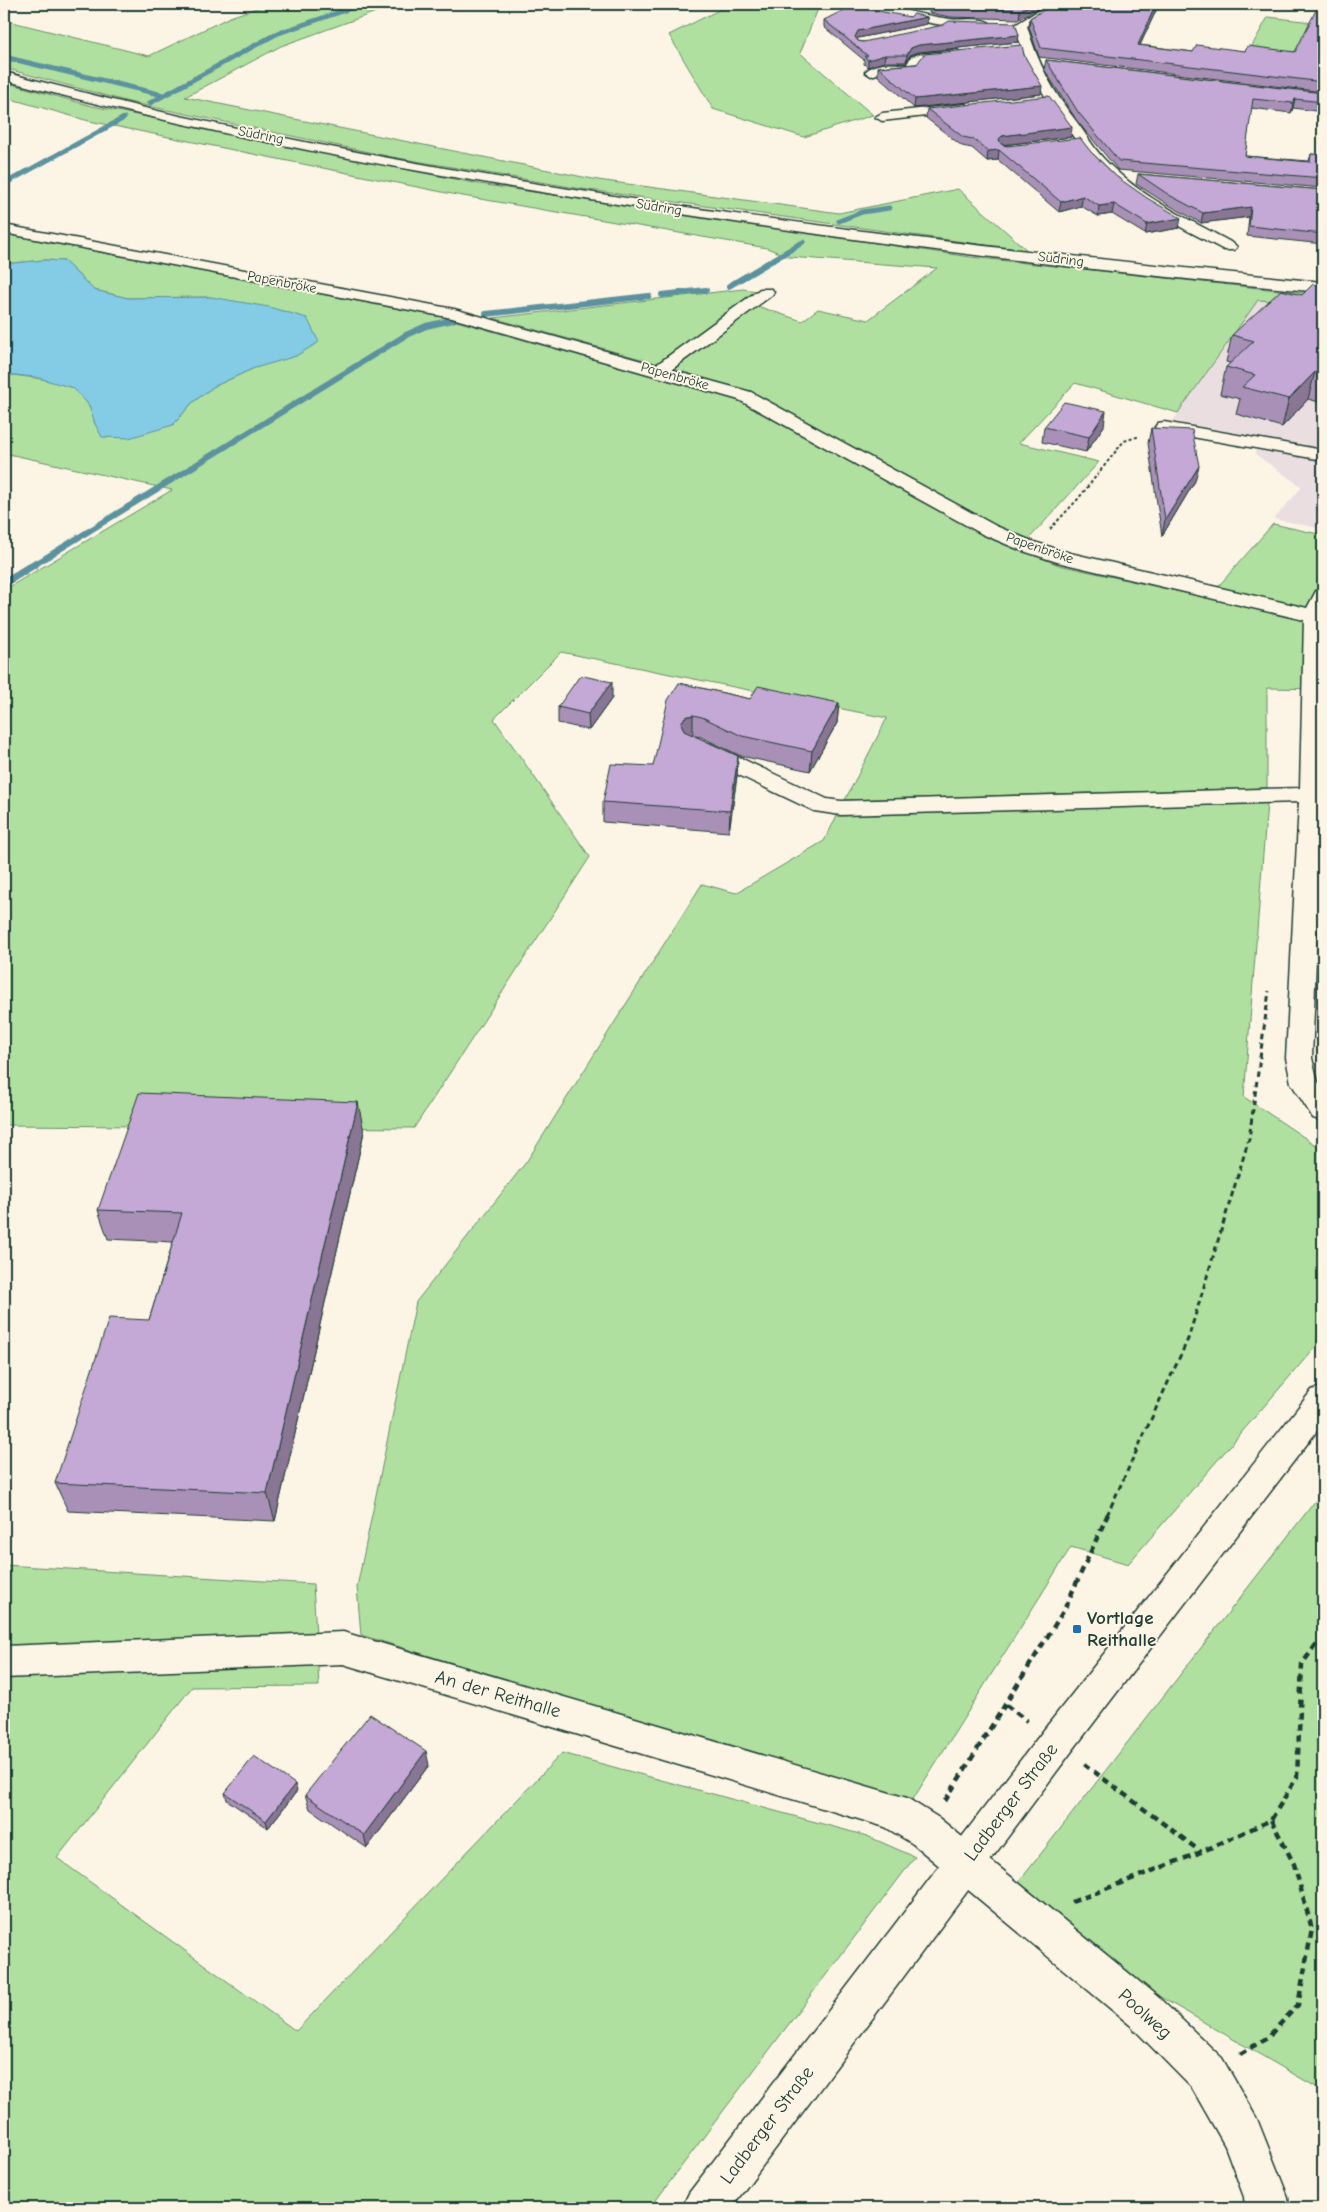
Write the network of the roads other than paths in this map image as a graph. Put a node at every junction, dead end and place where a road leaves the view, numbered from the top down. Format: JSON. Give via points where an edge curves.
{"nodes":[{"id":1,"x":856,"y":4,"type":"edge"},
{"id":2,"x":1057,"y":4,"type":"edge"},
{"id":3,"x":950,"y":22,"type":"junction"},
{"id":4,"x":994,"y":24,"type":"edge"},
{"id":5,"x":926,"y":29,"type":"edge"},
{"id":6,"x":967,"y":53,"type":"edge"},
{"id":7,"x":1031,"y":62,"type":"junction"},
{"id":8,"x":1051,"y":64,"type":"edge"},
{"id":9,"x":872,"y":72,"type":"dead end"},
{"id":10,"x":4,"y":76,"type":"edge"},
{"id":11,"x":981,"y":106,"type":"edge"},
{"id":12,"x":882,"y":117,"type":"dead end"},
{"id":13,"x":1084,"y":141,"type":"junction"},
{"id":14,"x":1064,"y":143,"type":"edge"},
{"id":15,"x":1115,"y":176,"type":"junction"},
{"id":16,"x":1135,"y":178,"type":"dead end"},
{"id":17,"x":4,"y":229,"type":"edge"},
{"id":18,"x":1229,"y":247,"type":"dead end"},
{"id":19,"x":1323,"y":287,"type":"edge"},
{"id":20,"x":766,"y":292,"type":"dead end"},
{"id":21,"x":659,"y":371,"type":"junction"},
{"id":22,"x":1164,"y":427,"type":"edge"},
{"id":23,"x":1323,"y":456,"type":"edge"},
{"id":24,"x":1319,"y":606,"type":"edge"},
{"id":25,"x":693,"y":744,"type":"edge"},
{"id":26,"x":1311,"y":795,"type":"junction"},
{"id":27,"x":1323,"y":1111,"type":"edge"},
{"id":28,"x":1323,"y":1399,"type":"edge"},
{"id":29,"x":4,"y":1662,"type":"edge"},
{"id":30,"x":965,"y":1863,"type":"junction"},
{"id":31,"x":704,"y":2208,"type":"edge"},
{"id":32,"x":1267,"y":2208,"type":"edge"}],
"edges":[{"from":1,"to":3,"type":"street"},
{"from":2,"to":7,"type":"street","via":[[1016,25],[1021,48]]},
{"from":3,"to":4,"type":"street"},
{"from":3,"to":5,"type":"street"},
{"from":6,"to":9,"type":"street","via":[[916,60],[912,68],[882,68]]},
{"from":7,"to":8,"type":"street"},
{"from":7,"to":13,"type":"street","via":[[1046,99]]},
{"from":10,"to":19,"type":"street","name":"Südring","via":[[218,127],[555,190],[886,239]]},
{"from":11,"to":12,"type":"street"},
{"from":13,"to":14,"type":"street"},
{"from":13,"to":15,"type":"street","via":[[1099,162]]},
{"from":15,"to":16,"type":"street"},
{"from":15,"to":18,"type":"street","via":[[1156,207]]},
{"from":17,"to":21,"type":"street","name":"Papenbröke","via":[[454,314]]},
{"from":20,"to":21,"type":"street"},
{"from":21,"to":24,"type":"street","name":"Papenbröke","via":[[744,396],[989,530],[1027,546],[1064,558]]},
{"from":22,"to":23,"type":"street"},
{"from":24,"to":26,"type":"street"},
{"from":25,"to":26,"type":"street","via":[[822,806],[841,808]]},
{"from":26,"to":27,"type":"street","via":[[1298,1058],[1305,1083]]},
{"from":28,"to":30,"type":"street","name":"Ladberger Straße"},
{"from":29,"to":30,"type":"street","name":"An der Reithalle","via":[[343,1648],[894,1811],[926,1831]]},
{"from":30,"to":31,"type":"street","name":"Ladberger Straße"},
{"from":30,"to":32,"type":"street","name":"Poolweg","via":[[1030,1920],[1144,2011],[1207,2073],[1242,2134],[1266,2197]]}]}
